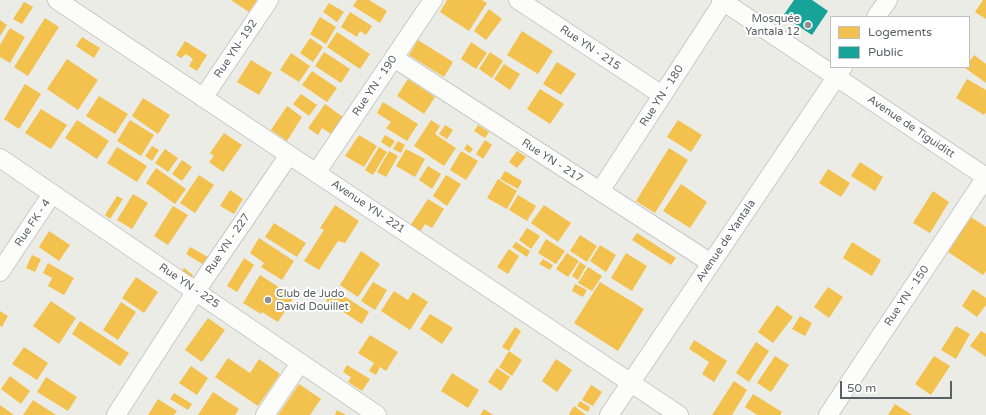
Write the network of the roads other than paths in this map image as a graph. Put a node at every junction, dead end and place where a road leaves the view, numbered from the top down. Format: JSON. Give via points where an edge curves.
{"nodes":[{"id":1,"x":57,"y":0,"type":"edge"},
{"id":2,"x":269,"y":0,"type":"edge"},
{"id":3,"x":433,"y":0,"type":"edge"},
{"id":4,"x":518,"y":0,"type":"edge"},
{"id":5,"x":888,"y":0,"type":"edge"},
{"id":6,"x":722,"y":1,"type":"edge"},
{"id":7,"x":877,"y":16,"type":"edge"},
{"id":8,"x":394,"y":58,"type":"junction"},
{"id":9,"x":830,"y":67,"type":"edge"},
{"id":10,"x":839,"y":72,"type":"edge"},
{"id":11,"x":662,"y":96,"type":"junction"},
{"id":12,"x":203,"y":98,"type":"junction"},
{"id":13,"x":289,"y":155,"type":"junction"},
{"id":14,"x":0,"y":158,"type":"edge"},
{"id":15,"x":316,"y":173,"type":"junction"},
{"id":16,"x":986,"y":177,"type":"edge"},
{"id":17,"x":600,"y":191,"type":"junction"},
{"id":18,"x":52,"y":194,"type":"junction"},
{"id":19,"x":711,"y":263,"type":"junction"},
{"id":20,"x":0,"y":272,"type":"edge"},
{"id":21,"x":196,"y":291,"type":"junction"},
{"id":22,"x":300,"y":363,"type":"junction"},
{"id":23,"x":630,"y":383,"type":"junction"},
{"id":24,"x":116,"y":415,"type":"edge"},
{"id":25,"x":265,"y":415,"type":"edge"},
{"id":26,"x":377,"y":415,"type":"edge"},
{"id":27,"x":609,"y":415,"type":"edge"},
{"id":28,"x":679,"y":415,"type":"edge"},
{"id":29,"x":828,"y":415,"type":"edge"}],
"edges":[{"from":1,"to":12,"type":"street","name":"Avenue YN- 221"},
{"from":2,"to":12,"type":"street","name":"Rue YN- 192"},
{"from":3,"to":8,"type":"street","name":"Rue YN - 190"},
{"from":4,"to":11,"type":"street","name":"Rue YN - 215"},
{"from":5,"to":7,"type":"street"},
{"from":6,"to":9,"type":"street","name":"Avenue de Tiguiditt"},
{"from":6,"to":11,"type":"street","name":"Rue YN - 180"},
{"from":8,"to":15,"type":"street","name":"Rue YN - 190"},
{"from":8,"to":17,"type":"street","name":"Rue YN - 217"},
{"from":10,"to":16,"type":"street","name":"Avenue de Tiguiditt"},
{"from":10,"to":19,"type":"street","name":"Avenue de Yantala"},
{"from":11,"to":17,"type":"street","name":"Rue YN - 180"},
{"from":12,"to":13,"type":"street","name":"Avenue YN- 221"},
{"from":13,"to":15,"type":"street","name":"Avenue YN- 221"},
{"from":13,"to":21,"type":"street","name":"Rue YN - 227"},
{"from":14,"to":18,"type":"street","name":"Rue YN - 225"},
{"from":15,"to":23,"type":"street","name":"Avenue YN- 221"},
{"from":16,"to":29,"type":"street","name":"Rue YN - 150"},
{"from":17,"to":19,"type":"street","name":"Rue YN - 217"},
{"from":18,"to":20,"type":"street","name":"Rue FK - 4"},
{"from":18,"to":21,"type":"street","name":"Rue YN - 225"},
{"from":19,"to":23,"type":"street","name":"Avenue de Yantala"},
{"from":21,"to":22,"type":"street","name":"Rue YN - 225"},
{"from":21,"to":24,"type":"street","name":"Rue YN - 227"},
{"from":22,"to":25,"type":"street"},
{"from":22,"to":26,"type":"street","name":"Rue YN - 225"},
{"from":23,"to":27,"type":"street","name":"Avenue de Yantala"},
{"from":23,"to":28,"type":"street","name":"Avenue YN- 221"}]}
